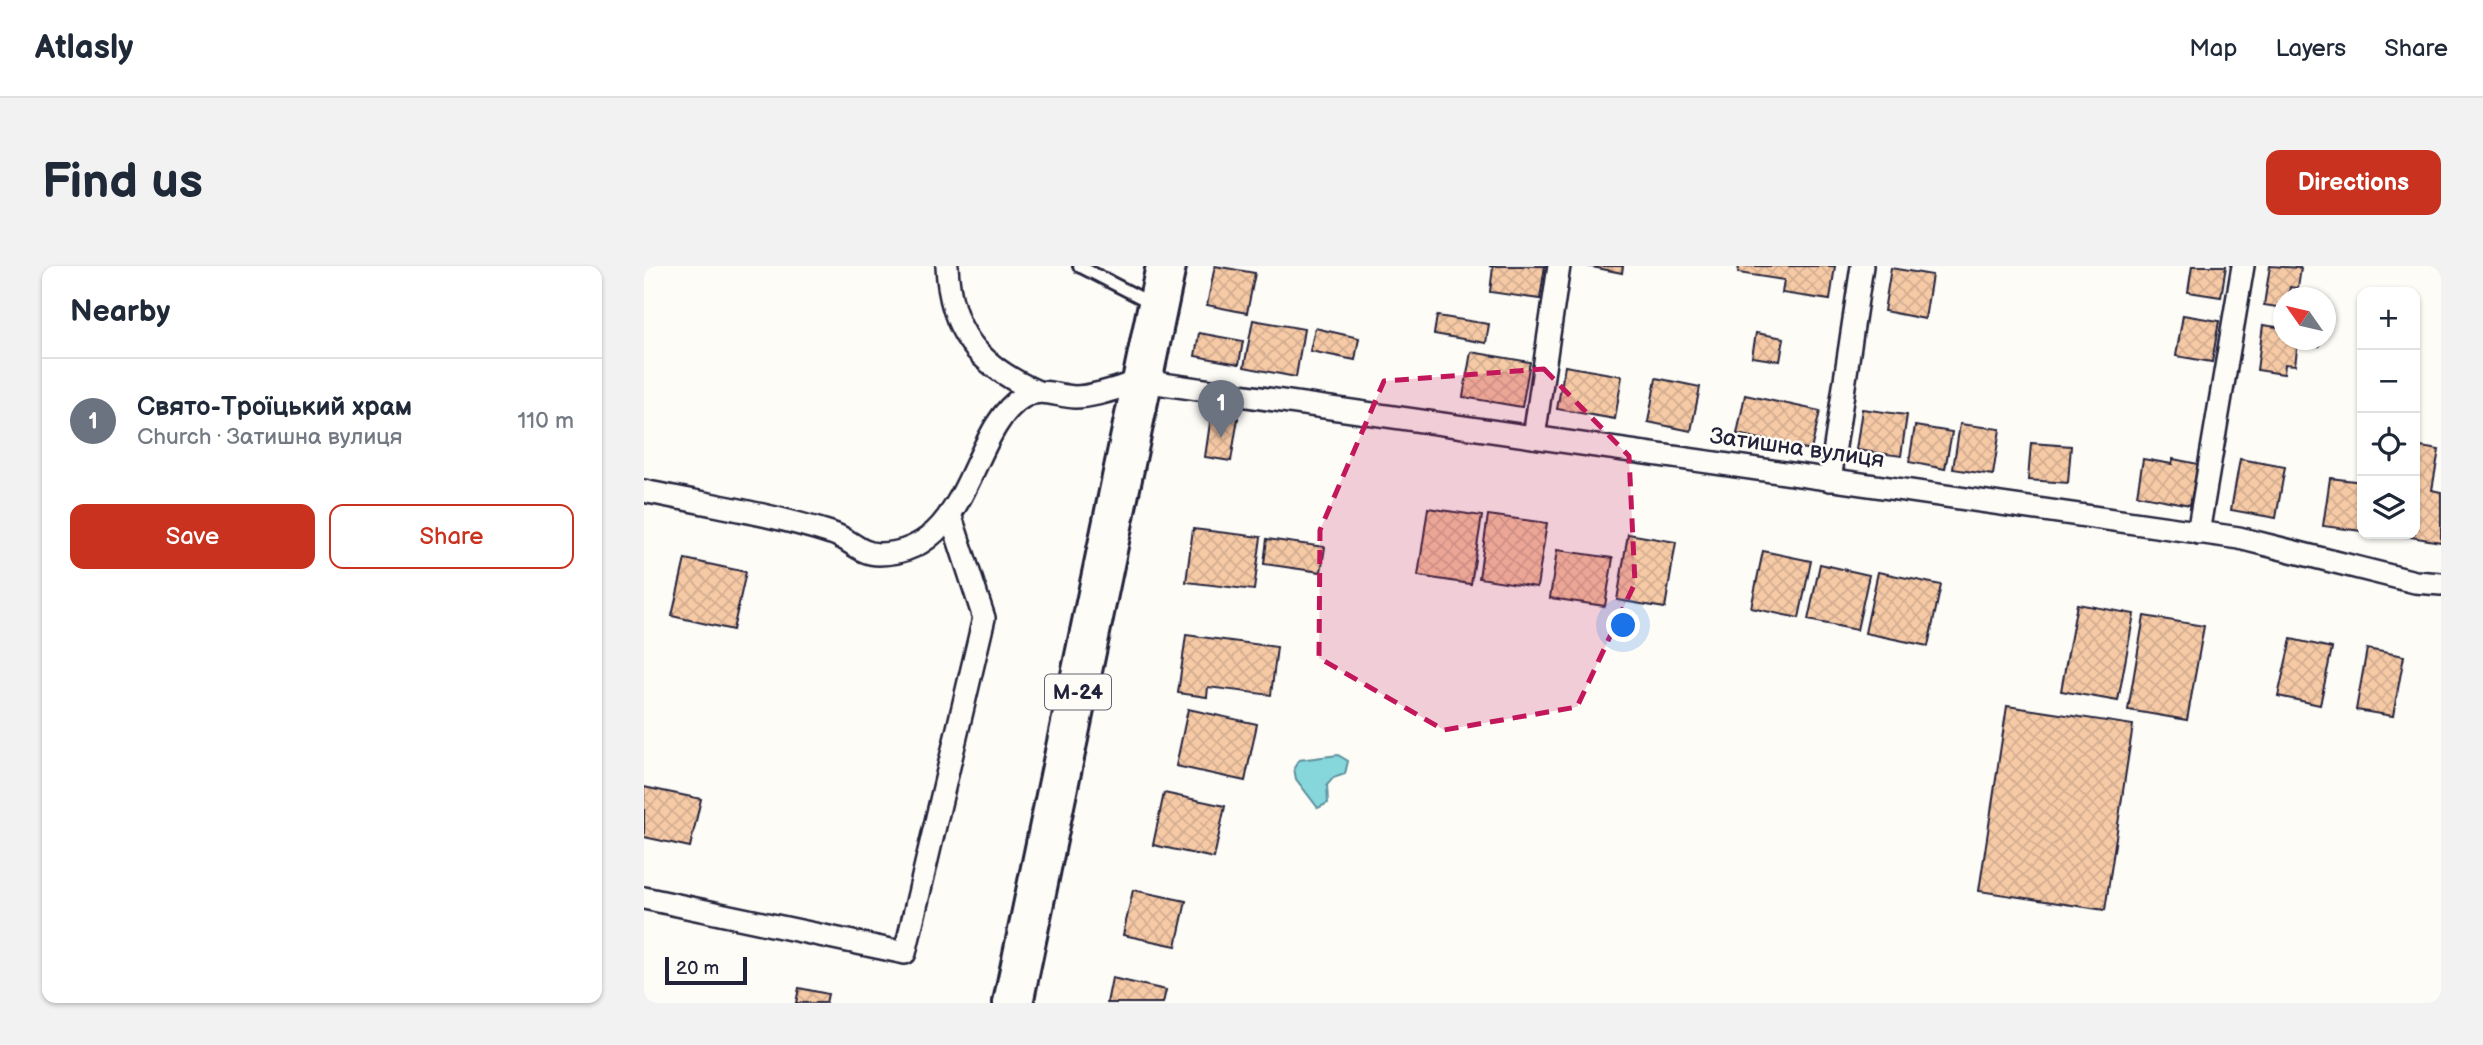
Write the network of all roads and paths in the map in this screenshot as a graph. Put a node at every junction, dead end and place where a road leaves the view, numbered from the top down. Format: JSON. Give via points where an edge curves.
{"nodes":[{"id":1,"x":947,"y":266,"type":"edge"},
{"id":2,"x":1079,"y":266,"type":"edge"},
{"id":3,"x":1166,"y":266,"type":"edge"},
{"id":4,"x":1559,"y":266,"type":"edge"},
{"id":5,"x":1862,"y":266,"type":"edge"},
{"id":6,"x":2243,"y":266,"type":"edge"},
{"id":7,"x":1157,"y":306,"type":"junction"},
{"id":8,"x":1142,"y":381,"type":"junction"},
{"id":9,"x":1036,"y":391,"type":"junction"},
{"id":10,"x":1534,"y":437,"type":"junction"},
{"id":11,"x":1830,"y":480,"type":"junction"},
{"id":12,"x":644,"y":491,"type":"edge"},
{"id":13,"x":950,"y":514,"type":"junction"},
{"id":14,"x":2198,"y":533,"type":"junction"},
{"id":15,"x":2441,"y":584,"type":"edge"},
{"id":16,"x":644,"y":898,"type":"edge"},
{"id":17,"x":1013,"y":1003,"type":"edge"}],
"edges":[{"from":1,"to":9,"type":"street","via":[[953,313],[975,352],[1007,378]]},
{"from":2,"to":7,"type":"lane"},
{"from":3,"to":7,"type":"highway","number":"М-24"},
{"from":4,"to":10,"type":"street"},
{"from":5,"to":11,"type":"street"},
{"from":6,"to":14,"type":"street"},
{"from":7,"to":8,"type":"highway","number":"М-24"},
{"from":8,"to":9,"type":"street","via":[[1077,397]]},
{"from":8,"to":10,"type":"street","name":"Затишна вулиця"},
{"from":8,"to":17,"type":"highway","number":"М-24"},
{"from":9,"to":13,"type":"street","via":[[1008,408]]},
{"from":10,"to":11,"type":"street","name":"Затишна вулиця"},
{"from":11,"to":14,"type":"street","name":"Затишна вулиця"},
{"from":12,"to":13,"type":"street","via":[[829,532],[870,553],[901,550],[931,533]]},
{"from":13,"to":16,"type":"street","via":[[984,618],[905,953]]},
{"from":14,"to":15,"type":"street","name":"Затишна вулиця","via":[[2239,538],[2415,582]]}]}
